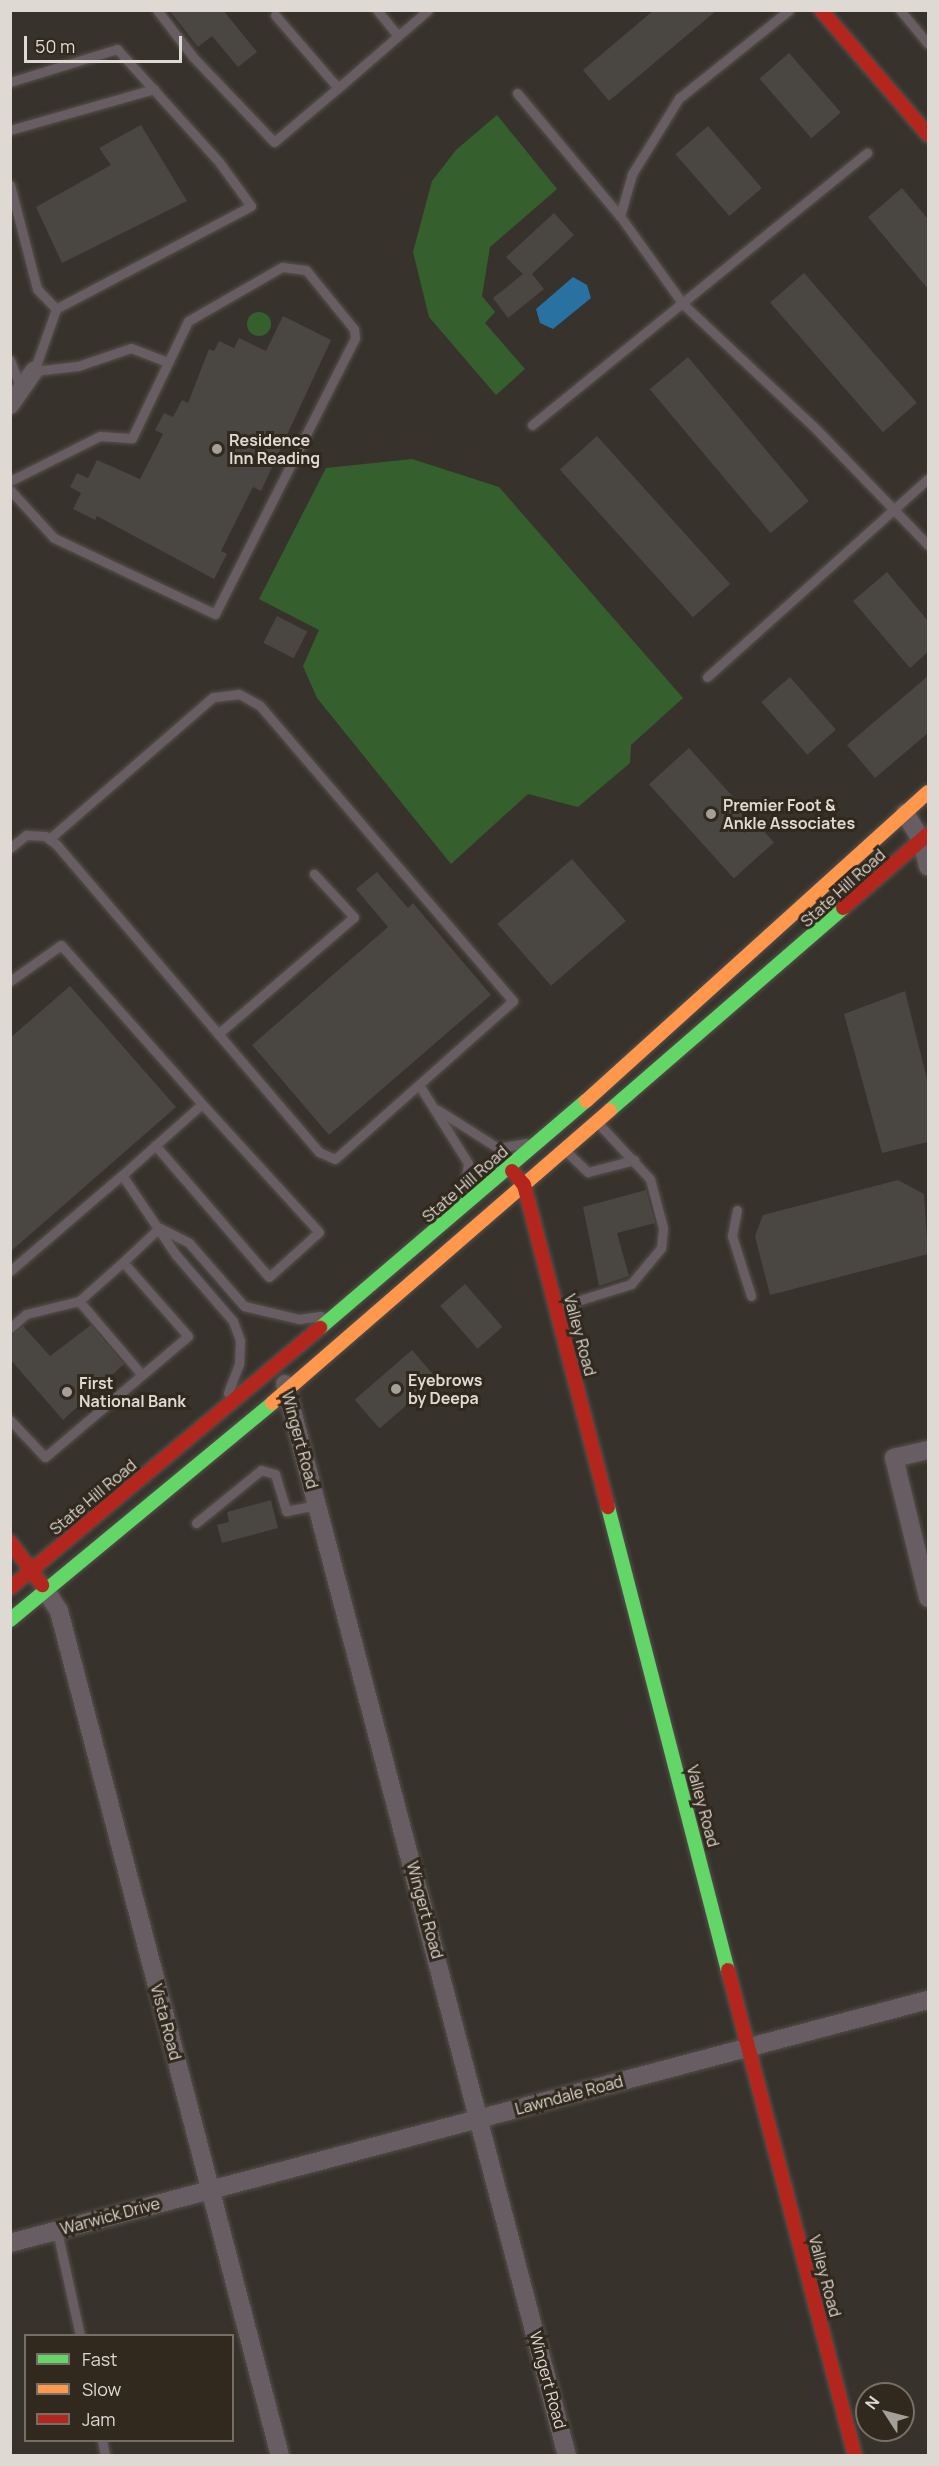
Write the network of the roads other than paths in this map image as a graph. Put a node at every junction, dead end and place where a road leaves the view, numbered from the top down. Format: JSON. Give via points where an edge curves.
{"nodes":[{"id":1,"x":157,"y":10,"type":"edge"},
{"id":2,"x":376,"y":10,"type":"edge"},
{"id":3,"x":428,"y":10,"type":"edge"},
{"id":4,"x":789,"y":10,"type":"edge"},
{"id":5,"x":820,"y":10,"type":"edge"},
{"id":6,"x":900,"y":10,"type":"edge"},
{"id":7,"x":275,"y":15,"type":"dead end"},
{"id":8,"x":398,"y":36,"type":"junction"},
{"id":9,"x":928,"y":44,"type":"edge"},
{"id":10,"x":10,"y":82,"type":"edge"},
{"id":11,"x":338,"y":88,"type":"junction"},
{"id":12,"x":154,"y":89,"type":"junction"},
{"id":13,"x":517,"y":93,"type":"dead end"},
{"id":14,"x":10,"y":130,"type":"edge"},
{"id":15,"x":928,"y":135,"type":"edge"},
{"id":16,"x":867,"y":153,"type":"dead end"},
{"id":17,"x":10,"y":185,"type":"edge"},
{"id":18,"x":620,"y":216,"type":"junction"},
{"id":19,"x":683,"y":304,"type":"junction"},
{"id":20,"x":56,"y":309,"type":"junction"},
{"id":21,"x":10,"y":360,"type":"edge"},
{"id":22,"x":168,"y":362,"type":"junction"},
{"id":23,"x":34,"y":371,"type":"junction"},
{"id":24,"x":16,"y":399,"type":"edge"},
{"id":25,"x":532,"y":425,"type":"dead end"},
{"id":26,"x":928,"y":479,"type":"edge"},
{"id":27,"x":10,"y":481,"type":"edge"},
{"id":28,"x":10,"y":490,"type":"edge"},
{"id":29,"x":894,"y":510,"type":"junction"},
{"id":30,"x":928,"y":545,"type":"edge"},
{"id":31,"x":707,"y":677,"type":"dead end"},
{"id":32,"x":928,"y":792,"type":"edge"},
{"id":33,"x":905,"y":813,"type":"junction"},
{"id":34,"x":925,"y":837,"type":"edge"},
{"id":35,"x":49,"y":839,"type":"junction"},
{"id":36,"x":10,"y":848,"type":"edge"},
{"id":37,"x":928,"y":866,"type":"edge"},
{"id":38,"x":314,"y":874,"type":"dead end"},
{"id":39,"x":10,"y":981,"type":"edge"},
{"id":40,"x":218,"y":1034,"type":"junction"},
{"id":41,"x":419,"y":1085,"type":"junction"},
{"id":42,"x":202,"y":1104,"type":"junction"},
{"id":43,"x":436,"y":1109,"type":"junction"},
{"id":44,"x":598,"y":1123,"type":"junction"},
{"id":45,"x":538,"y":1142,"type":"junction"},
{"id":46,"x":155,"y":1145,"type":"junction"},
{"id":47,"x":565,"y":1150,"type":"junction"},
{"id":48,"x":634,"y":1160,"type":"junction"},
{"id":49,"x":510,"y":1168,"type":"junction"},
{"id":50,"x":122,"y":1174,"type":"junction"},
{"id":51,"x":524,"y":1185,"type":"junction"},
{"id":52,"x":737,"y":1210,"type":"dead end"},
{"id":53,"x":455,"y":1214,"type":"junction"},
{"id":54,"x":159,"y":1228,"type":"junction"},
{"id":55,"x":123,"y":1262,"type":"junction"},
{"id":56,"x":10,"y":1271,"type":"edge"},
{"id":57,"x":751,"y":1296,"type":"dead end"},
{"id":58,"x":79,"y":1301,"type":"junction"},
{"id":59,"x":556,"y":1308,"type":"junction"},
{"id":60,"x":339,"y":1314,"type":"junction"},
{"id":61,"x":10,"y":1328,"type":"edge"},
{"id":62,"x":277,"y":1367,"type":"junction"},
{"id":63,"x":142,"y":1375,"type":"junction"},
{"id":64,"x":288,"y":1390,"type":"junction"},
{"id":65,"x":219,"y":1415,"type":"junction"},
{"id":66,"x":10,"y":1420,"type":"edge"},
{"id":67,"x":928,"y":1450,"type":"edge"},
{"id":68,"x":318,"y":1505,"type":"junction"},
{"id":69,"x":196,"y":1523,"type":"dead end"},
{"id":70,"x":10,"y":1542,"type":"edge"},
{"id":71,"x":32,"y":1569,"type":"junction"},
{"id":72,"x":10,"y":1588,"type":"edge"},
{"id":73,"x":46,"y":1591,"type":"junction"},
{"id":74,"x":928,"y":1598,"type":"edge"},
{"id":75,"x":10,"y":1620,"type":"edge"},
{"id":76,"x":928,"y":2000,"type":"edge"},
{"id":77,"x":749,"y":2048,"type":"junction"},
{"id":78,"x":479,"y":2119,"type":"junction"},
{"id":79,"x":210,"y":2190,"type":"junction"},
{"id":80,"x":57,"y":2230,"type":"junction"},
{"id":81,"x":10,"y":2243,"type":"edge"},
{"id":82,"x":80,"y":2334,"type":"edge"},
{"id":83,"x":280,"y":2456,"type":"edge"},
{"id":84,"x":567,"y":2456,"type":"edge"},
{"id":85,"x":855,"y":2456,"type":"edge"}],
"edges":[{"from":1,"to":11,"type":"lane","via":[[193,57],[274,142]]},
{"from":2,"to":8,"type":"lane"},
{"from":3,"to":8,"type":"lane"},
{"from":4,"to":18,"type":"lane","via":[[679,98],[632,174]]},
{"from":5,"to":15,"type":"main road"},
{"from":6,"to":9,"type":"lane"},
{"from":7,"to":11,"type":"lane"},
{"from":8,"to":11,"type":"lane"},
{"from":10,"to":12,"type":"lane","via":[[117,49]]},
{"from":12,"to":14,"type":"lane"},
{"from":12,"to":20,"type":"lane","via":[[251,206]]},
{"from":13,"to":18,"type":"lane"},
{"from":16,"to":19,"type":"lane"},
{"from":17,"to":20,"type":"lane","via":[[37,289]]},
{"from":18,"to":19,"type":"lane"},
{"from":19,"to":25,"type":"lane"},
{"from":19,"to":29,"type":"lane"},
{"from":20,"to":23,"type":"lane"},
{"from":21,"to":24,"type":"lane"},
{"from":22,"to":23,"type":"lane","via":[[131,348],[78,366]]},
{"from":22,"to":27,"type":"lane","via":[[132,438],[100,436]]},
{"from":22,"to":28,"type":"lane","via":[[192,316],[290,265],[306,270],[354,328],[215,614],[54,537]]},
{"from":23,"to":24,"type":"street"},
{"from":26,"to":29,"type":"lane"},
{"from":29,"to":30,"type":"lane"},
{"from":29,"to":31,"type":"lane"},
{"from":32,"to":33,"type":"main road","name":"State Hill Road"},
{"from":33,"to":34,"type":"street"},
{"from":33,"to":45,"type":"main road","name":"State Hill Road"},
{"from":34,"to":37,"type":"street"},
{"from":34,"to":44,"type":"main road","name":"State Hill Road"},
{"from":35,"to":36,"type":"lane","via":[[26,835]]},
{"from":35,"to":40,"type":"lane"},
{"from":35,"to":41,"type":"lane","via":[[213,697],[238,694],[258,705],[513,1001]]},
{"from":38,"to":40,"type":"lane","via":[[354,917]]},
{"from":39,"to":42,"type":"lane","via":[[61,945]]},
{"from":40,"to":41,"type":"lane","via":[[319,1152],[335,1159]]},
{"from":41,"to":43,"type":"lane"},
{"from":42,"to":46,"type":"lane"},
{"from":42,"to":46,"type":"lane","via":[[319,1232],[269,1277]]},
{"from":43,"to":45,"type":"lane","via":[[498,1148]]},
{"from":43,"to":53,"type":"lane","via":[[468,1163],[467,1190]]},
{"from":44,"to":47,"type":"main road","name":"State Hill Road"},
{"from":44,"to":48,"type":"lane"},
{"from":45,"to":49,"type":"main road","name":"State Hill Road"},
{"from":46,"to":50,"type":"lane"},
{"from":47,"to":48,"type":"lane","via":[[588,1172]]},
{"from":47,"to":51,"type":"main road","name":"State Hill Road"},
{"from":48,"to":59,"type":"lane","via":[[650,1179],[663,1228],[662,1248],[631,1284]]},
{"from":49,"to":51,"type":"main road","name":"Valley Road"},
{"from":49,"to":53,"type":"main road","name":"State Hill Road"},
{"from":50,"to":54,"type":"lane"},
{"from":50,"to":56,"type":"lane"},
{"from":51,"to":59,"type":"main road","name":"Valley Road"},
{"from":51,"to":64,"type":"main road","name":"State Hill Road"},
{"from":52,"to":57,"type":"lane","via":[[732,1236]]},
{"from":53,"to":60,"type":"main road","name":"State Hill Road"},
{"from":54,"to":55,"type":"lane"},
{"from":54,"to":60,"type":"lane","via":[[189,1243],[244,1306],[299,1319]]},
{"from":54,"to":65,"type":"lane","via":[[233,1321],[240,1340],[240,1364]]},
{"from":55,"to":58,"type":"lane"},
{"from":55,"to":63,"type":"lane","via":[[188,1336]]},
{"from":58,"to":61,"type":"lane","via":[[26,1314]]},
{"from":58,"to":63,"type":"lane"},
{"from":59,"to":77,"type":"main road","name":"Valley Road"},
{"from":60,"to":62,"type":"main road","name":"State Hill Road"},
{"from":62,"to":64,"type":"street","name":"Wingert Road"},
{"from":62,"to":65,"type":"main road","name":"State Hill Road"},
{"from":63,"to":66,"type":"lane","via":[[45,1456]]},
{"from":64,"to":68,"type":"street","name":"Wingert Road"},
{"from":64,"to":73,"type":"main road","name":"State Hill Road"},
{"from":65,"to":71,"type":"main road","name":"State Hill Road"},
{"from":67,"to":74,"type":"street","via":[[894,1458]]},
{"from":68,"to":69,"type":"lane","via":[[286,1511],[275,1474],[261,1470]]},
{"from":68,"to":78,"type":"street","name":"Wingert Road"},
{"from":70,"to":71,"type":"main road"},
{"from":71,"to":72,"type":"main road","name":"State Hill Road"},
{"from":71,"to":73,"type":"main road"},
{"from":73,"to":75,"type":"main road","name":"State Hill Road"},
{"from":73,"to":79,"type":"street","name":"Vista Road","via":[[59,1611]]},
{"from":76,"to":77,"type":"street","name":"Lawndale Road"},
{"from":77,"to":78,"type":"street","name":"Lawndale Road"},
{"from":77,"to":85,"type":"main road","name":"Valley Road"},
{"from":78,"to":79,"type":"street","name":"Lawndale Road"},
{"from":78,"to":84,"type":"street","name":"Wingert Road"},
{"from":79,"to":80,"type":"street","name":"Warwick Drive"},
{"from":79,"to":83,"type":"street","name":"Vista Road"},
{"from":80,"to":81,"type":"street","name":"Warwick Drive"},
{"from":80,"to":82,"type":"lane"}]}
